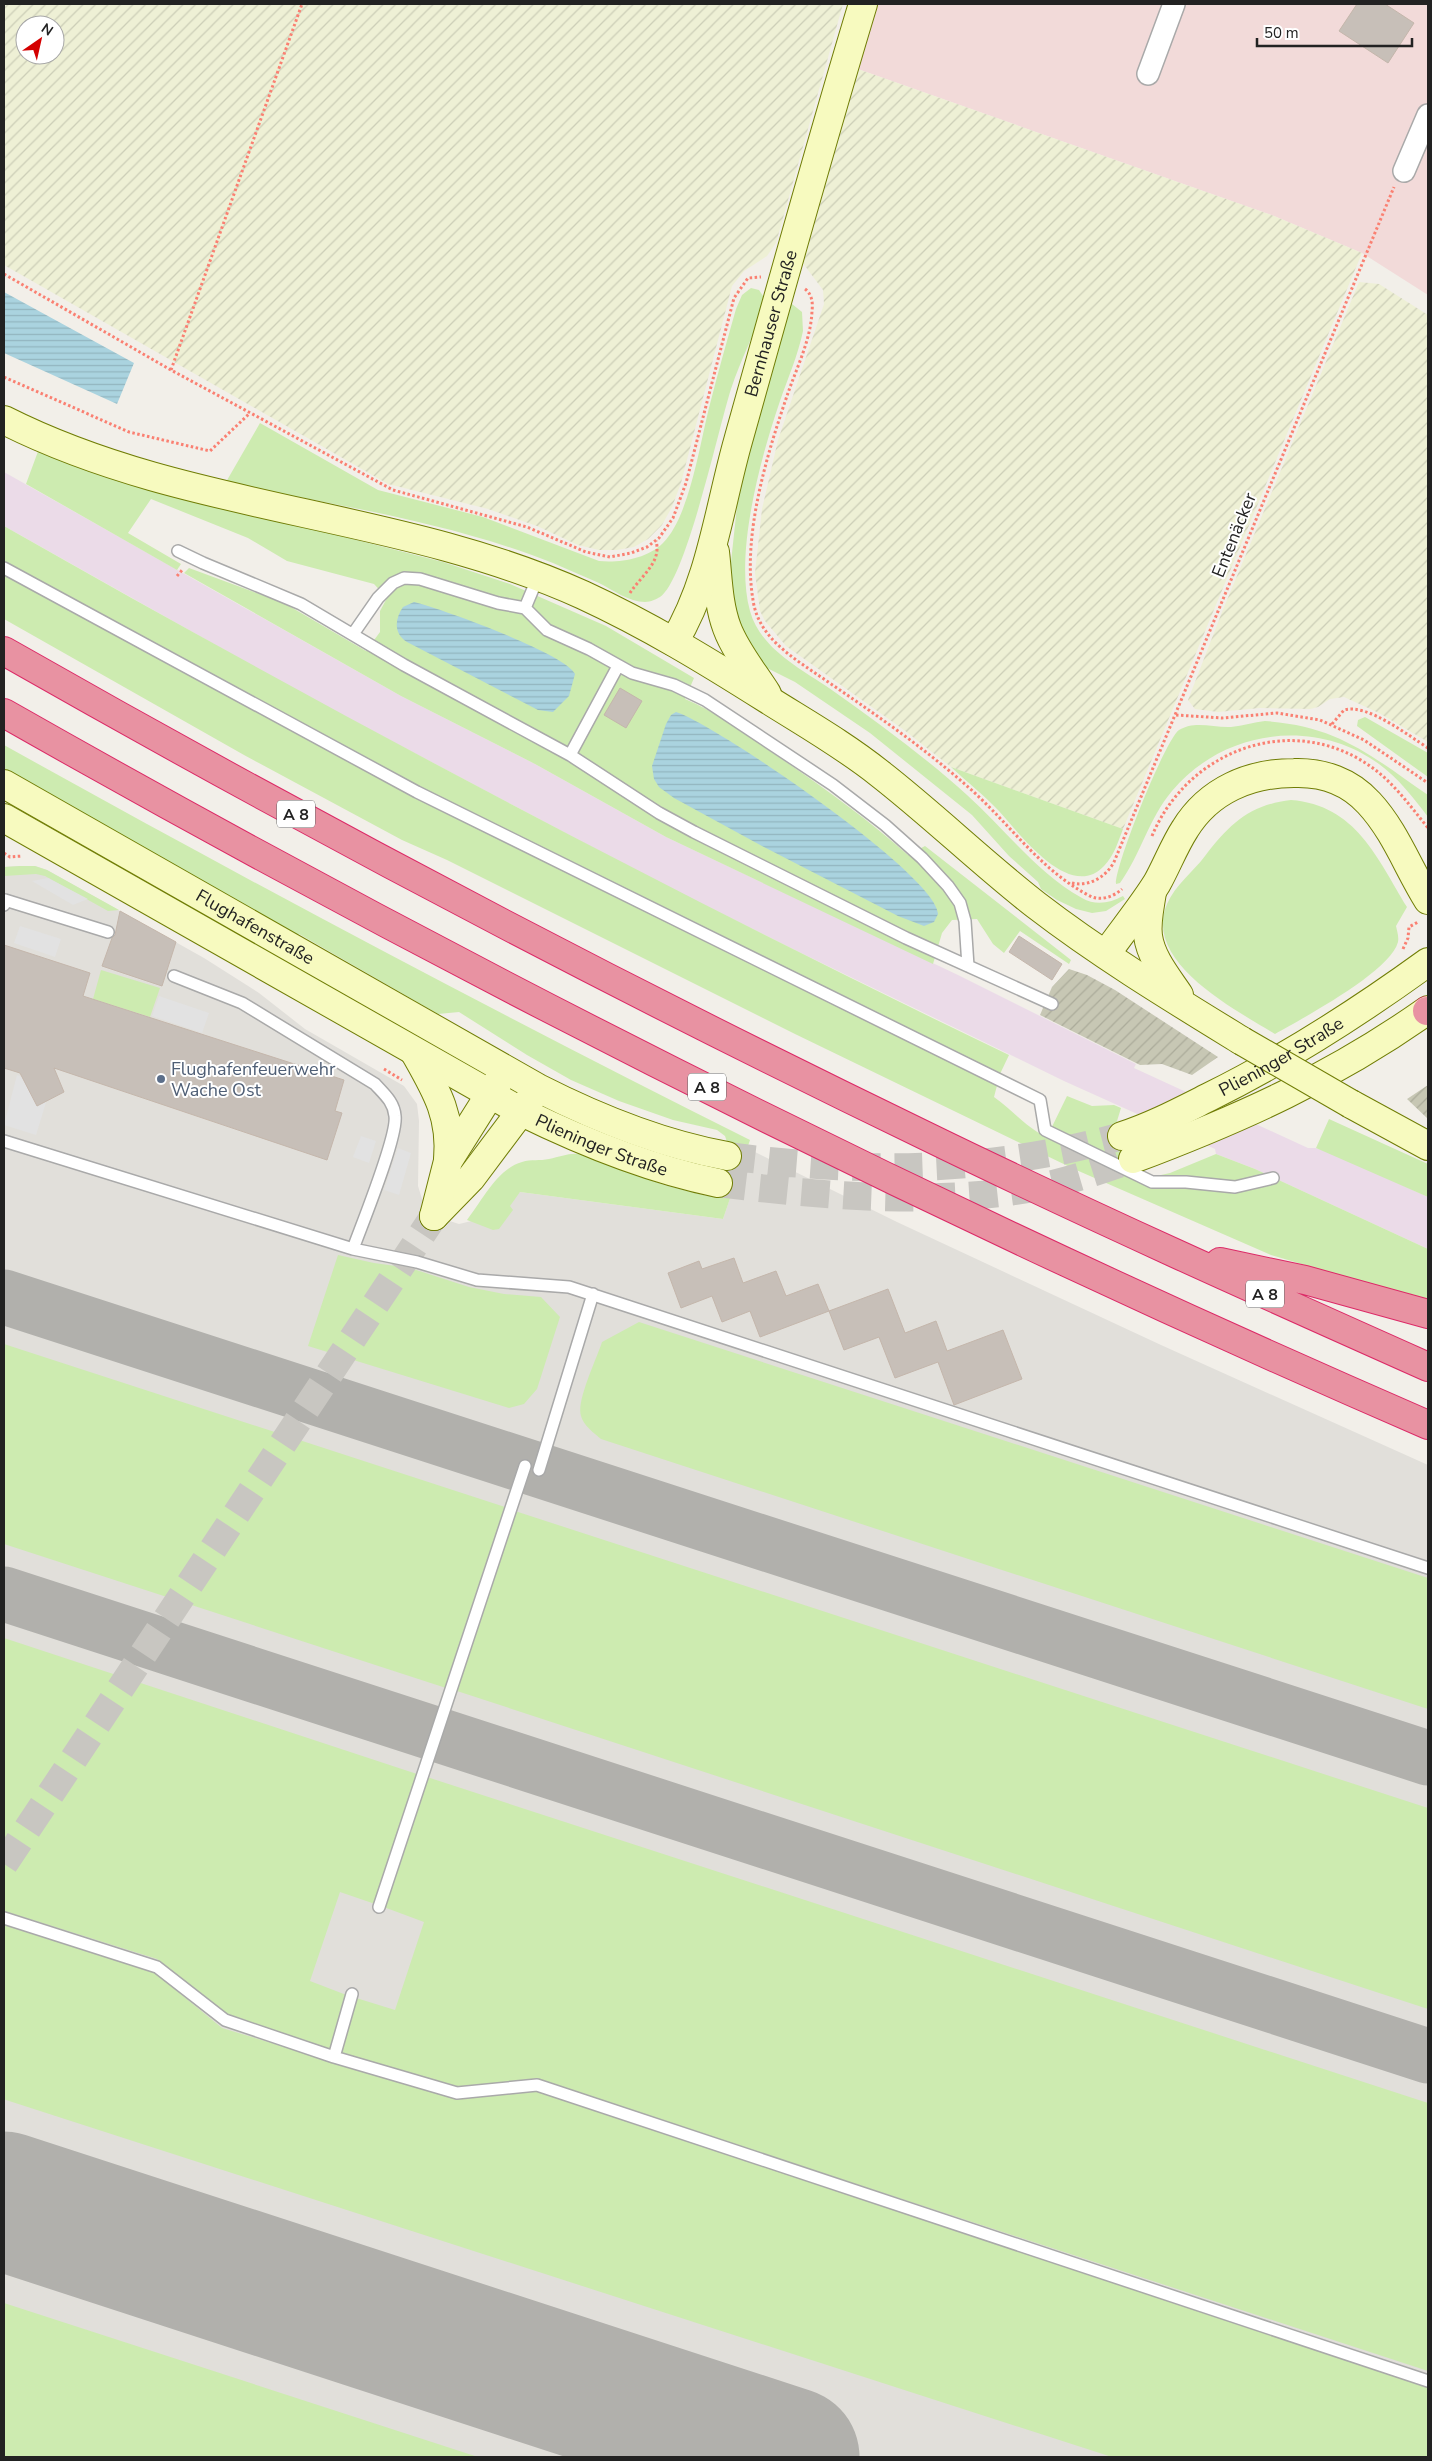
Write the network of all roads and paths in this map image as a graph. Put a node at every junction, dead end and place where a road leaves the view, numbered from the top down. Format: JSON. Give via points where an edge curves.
{"nodes":[{"id":1,"x":302,"y":4,"type":"edge"},
{"id":2,"x":863,"y":4,"type":"edge"},
{"id":3,"x":1174,"y":4,"type":"edge"},
{"id":4,"x":1148,"y":74,"type":"dead end"},
{"id":5,"x":1428,"y":115,"type":"edge"},
{"id":6,"x":1404,"y":172,"type":"joint"},
{"id":7,"x":4,"y":274,"type":"edge"},
{"id":8,"x":783,"y":281,"type":"junction"},
{"id":9,"x":171,"y":370,"type":"junction"},
{"id":10,"x":4,"y":377,"type":"edge"},
{"id":11,"x":250,"y":413,"type":"junction"},
{"id":12,"x":4,"y":420,"type":"edge"},
{"id":13,"x":714,"y":537,"type":"junction"},
{"id":14,"x":656,"y":541,"type":"junction"},
{"id":15,"x":178,"y":551,"type":"dead end"},
{"id":16,"x":4,"y":568,"type":"edge"},
{"id":17,"x":538,"y":576,"type":"junction"},
{"id":18,"x":525,"y":608,"type":"junction"},
{"id":19,"x":617,"y":611,"type":"junction"},
{"id":20,"x":353,"y":634,"type":"junction"},
{"id":21,"x":674,"y":642,"type":"junction"},
{"id":22,"x":4,"y":652,"type":"edge"},
{"id":23,"x":618,"y":666,"type":"junction"},
{"id":24,"x":772,"y":702,"type":"junction"},
{"id":25,"x":4,"y":712,"type":"edge"},
{"id":26,"x":1176,"y":715,"type":"junction"},
{"id":27,"x":1332,"y":724,"type":"junction"},
{"id":28,"x":1428,"y":748,"type":"edge"},
{"id":29,"x":570,"y":755,"type":"junction"},
{"id":30,"x":1428,"y":783,"type":"edge"},
{"id":31,"x":7,"y":806,"type":"edge"},
{"id":32,"x":1394,"y":840,"type":"junction"},
{"id":33,"x":1428,"y":858,"type":"edge"},
{"id":34,"x":1152,"y":890,"type":"junction"},
{"id":35,"x":4,"y":905,"type":"edge"},
{"id":36,"x":1425,"y":910,"type":"edge"},
{"id":37,"x":108,"y":932,"type":"dead end"},
{"id":38,"x":1409,"y":934,"type":"dead end"},
{"id":39,"x":1106,"y":954,"type":"junction"},
{"id":40,"x":1428,"y":962,"type":"edge"},
{"id":41,"x":968,"y":966,"type":"junction"},
{"id":42,"x":174,"y":976,"type":"dead end"},
{"id":43,"x":1052,"y":1004,"type":"dead end"},
{"id":44,"x":1185,"y":1005,"type":"junction"},
{"id":45,"x":1428,"y":1010,"type":"edge"},
{"id":46,"x":414,"y":1052,"type":"junction"},
{"id":47,"x":506,"y":1070,"type":"junction"},
{"id":48,"x":538,"y":1088,"type":"junction"},
{"id":49,"x":490,"y":1094,"type":"junction"},
{"id":50,"x":522,"y":1112,"type":"junction"},
{"id":51,"x":4,"y":1141,"type":"edge"},
{"id":52,"x":1428,"y":1146,"type":"edge"},
{"id":53,"x":728,"y":1156,"type":"tunnel mouth"},
{"id":54,"x":448,"y":1161,"type":"junction"},
{"id":55,"x":1274,"y":1178,"type":"dead end"},
{"id":56,"x":718,"y":1183,"type":"tunnel mouth"},
{"id":57,"x":353,"y":1249,"type":"junction"},
{"id":58,"x":1174,"y":1254,"type":"junction"},
{"id":59,"x":593,"y":1294,"type":"junction"},
{"id":60,"x":1428,"y":1314,"type":"edge"},
{"id":61,"x":1428,"y":1367,"type":"edge"},
{"id":62,"x":1428,"y":1425,"type":"edge"},
{"id":63,"x":525,"y":1466,"type":"dead end"},
{"id":64,"x":539,"y":1470,"type":"dead end"},
{"id":65,"x":1428,"y":1568,"type":"edge"},
{"id":66,"x":379,"y":1906,"type":"dead end"},
{"id":67,"x":4,"y":1918,"type":"edge"},
{"id":68,"x":352,"y":1994,"type":"dead end"},
{"id":69,"x":334,"y":2057,"type":"junction"},
{"id":70,"x":1428,"y":2381,"type":"edge"}],
"edges":[{"from":1,"to":9,"type":"path"},
{"from":2,"to":8,"type":"main road","name":"Bernhauser Straße"},
{"from":3,"to":4,"type":"street"},
{"from":5,"to":6,"type":"street"},
{"from":6,"to":26,"type":"path","name":"Entenäcker","via":[[1396,182],[1330,337]]},
{"from":7,"to":9,"type":"path"},
{"from":8,"to":13,"type":"main road","name":"Bernhauser Straße"},
{"from":8,"to":14,"type":"path","via":[[752,276],[735,293],[681,497],[671,522]]},
{"from":8,"to":26,"type":"path","name":"Entenäcker","via":[[808,291],[812,312],[806,341],[773,440],[755,522],[750,581],[759,620],[780,647],[932,757],[988,806],[1042,863],[1069,882],[1080,884],[1106,874],[1112,866]]},
{"from":9,"to":11,"type":"path"},
{"from":10,"to":11,"type":"path","via":[[130,432],[210,452]]},
{"from":11,"to":14,"type":"path","via":[[393,490],[527,527],[592,554],[619,556]]},
{"from":12,"to":17,"type":"main road","via":[[42,439],[128,471],[423,540]]},
{"from":13,"to":21,"type":"main road","name":"Bernhauser Straße","via":[[696,597]]},
{"from":13,"to":24,"type":"main road","via":[[722,611],[727,628]]},
{"from":14,"to":19,"type":"path","via":[[657,558]]},
{"from":15,"to":20,"type":"lane","via":[[291,600]]},
{"from":16,"to":55,"type":"lane","via":[[417,792],[1040,1100],[1045,1130],[1133,1175],[1156,1183],[1186,1182],[1234,1187]]},
{"from":17,"to":18,"type":"lane"},
{"from":17,"to":19,"type":"main road"},
{"from":18,"to":20,"type":"lane","via":[[425,580],[401,579],[381,593]]},
{"from":18,"to":23,"type":"lane","via":[[547,630]]},
{"from":19,"to":21,"type":"main road"},
{"from":20,"to":29,"type":"lane"},
{"from":21,"to":24,"type":"main road"},
{"from":22,"to":58,"type":"highway","number":"A 8","via":[[284,808],[530,938],[919,1133]]},
{"from":23,"to":29,"type":"lane"},
{"from":23,"to":41,"type":"lane","via":[[684,690],[716,706],[833,784],[909,845],[960,903],[965,921]]},
{"from":24,"to":39,"type":"main road","via":[[862,760],[1014,888]]},
{"from":25,"to":62,"type":"highway","number":"A 8","via":[[327,891],[645,1056],[1070,1263]]},
{"from":26,"to":27,"type":"path","via":[[1222,718],[1277,713]]},
{"from":27,"to":28,"type":"path","via":[[1344,710],[1358,709],[1380,718]]},
{"from":27,"to":30,"type":"path","via":[[1364,740]]},
{"from":29,"to":41,"type":"lane","via":[[694,832]]},
{"from":31,"to":46,"type":"main road","name":"Flughafenstraße"},
{"from":31,"to":47,"type":"main road","name":"Flughafenstraße"},
{"from":32,"to":33,"type":"main road"},
{"from":32,"to":34,"type":"main road","via":[[1370,804],[1343,783],[1311,774],[1266,776],[1229,787],[1203,805],[1185,829]]},
{"from":32,"to":36,"type":"main road"},
{"from":34,"to":39,"type":"main road"},
{"from":34,"to":44,"type":"main road","via":[[1149,941],[1158,964]]},
{"from":35,"to":37,"type":"lane","via":[[5,900]]},
{"from":36,"to":38,"type":"path","via":[[1409,927]]},
{"from":39,"to":44,"type":"main road"},
{"from":40,"to":45,"type":"main road","name":"Plieninger Straße","via":[[1356,1013],[1247,1078],[1165,1119],[1128,1147],[1215,1128],[1288,1095],[1358,1057]]},
{"from":41,"to":43,"type":"lane"},
{"from":42,"to":57,"type":"lane","via":[[242,1003],[375,1084],[391,1101],[396,1117],[391,1139]]},
{"from":44,"to":52,"type":"main road","bridge":true,"via":[[1242,1041]]},
{"from":46,"to":49,"type":"main road","name":"Flughafenstraße"},
{"from":46,"to":54,"type":"main road","via":[[436,1090],[446,1116],[450,1134]]},
{"from":47,"to":48,"type":"main road","name":"Plieninger Straße"},
{"from":47,"to":49,"type":"main road"},
{"from":48,"to":50,"type":"main road"},
{"from":48,"to":53,"type":"main road","name":"Plieninger Straße","via":[[602,1118],[649,1135]]},
{"from":49,"to":50,"type":"main road","name":"Plieninger Straße"},
{"from":49,"to":54,"type":"main road"},
{"from":50,"to":54,"type":"main road","via":[[471,1178],[434,1216]]},
{"from":50,"to":56,"type":"main road","name":"Plieninger Straße","via":[[630,1158]]},
{"from":51,"to":57,"type":"lane"},
{"from":57,"to":59,"type":"lane","via":[[417,1262],[476,1280],[569,1287]]},
{"from":58,"to":60,"type":"highway","via":[[1305,1280]]},
{"from":58,"to":61,"type":"highway","number":"A 8"},
{"from":59,"to":64,"type":"lane"},
{"from":59,"to":65,"type":"lane"},
{"from":63,"to":66,"type":"lane"},
{"from":67,"to":69,"type":"lane","via":[[157,1967],[225,2020]]},
{"from":68,"to":69,"type":"lane"},
{"from":69,"to":70,"type":"lane","via":[[457,2093],[537,2085]]}]}
